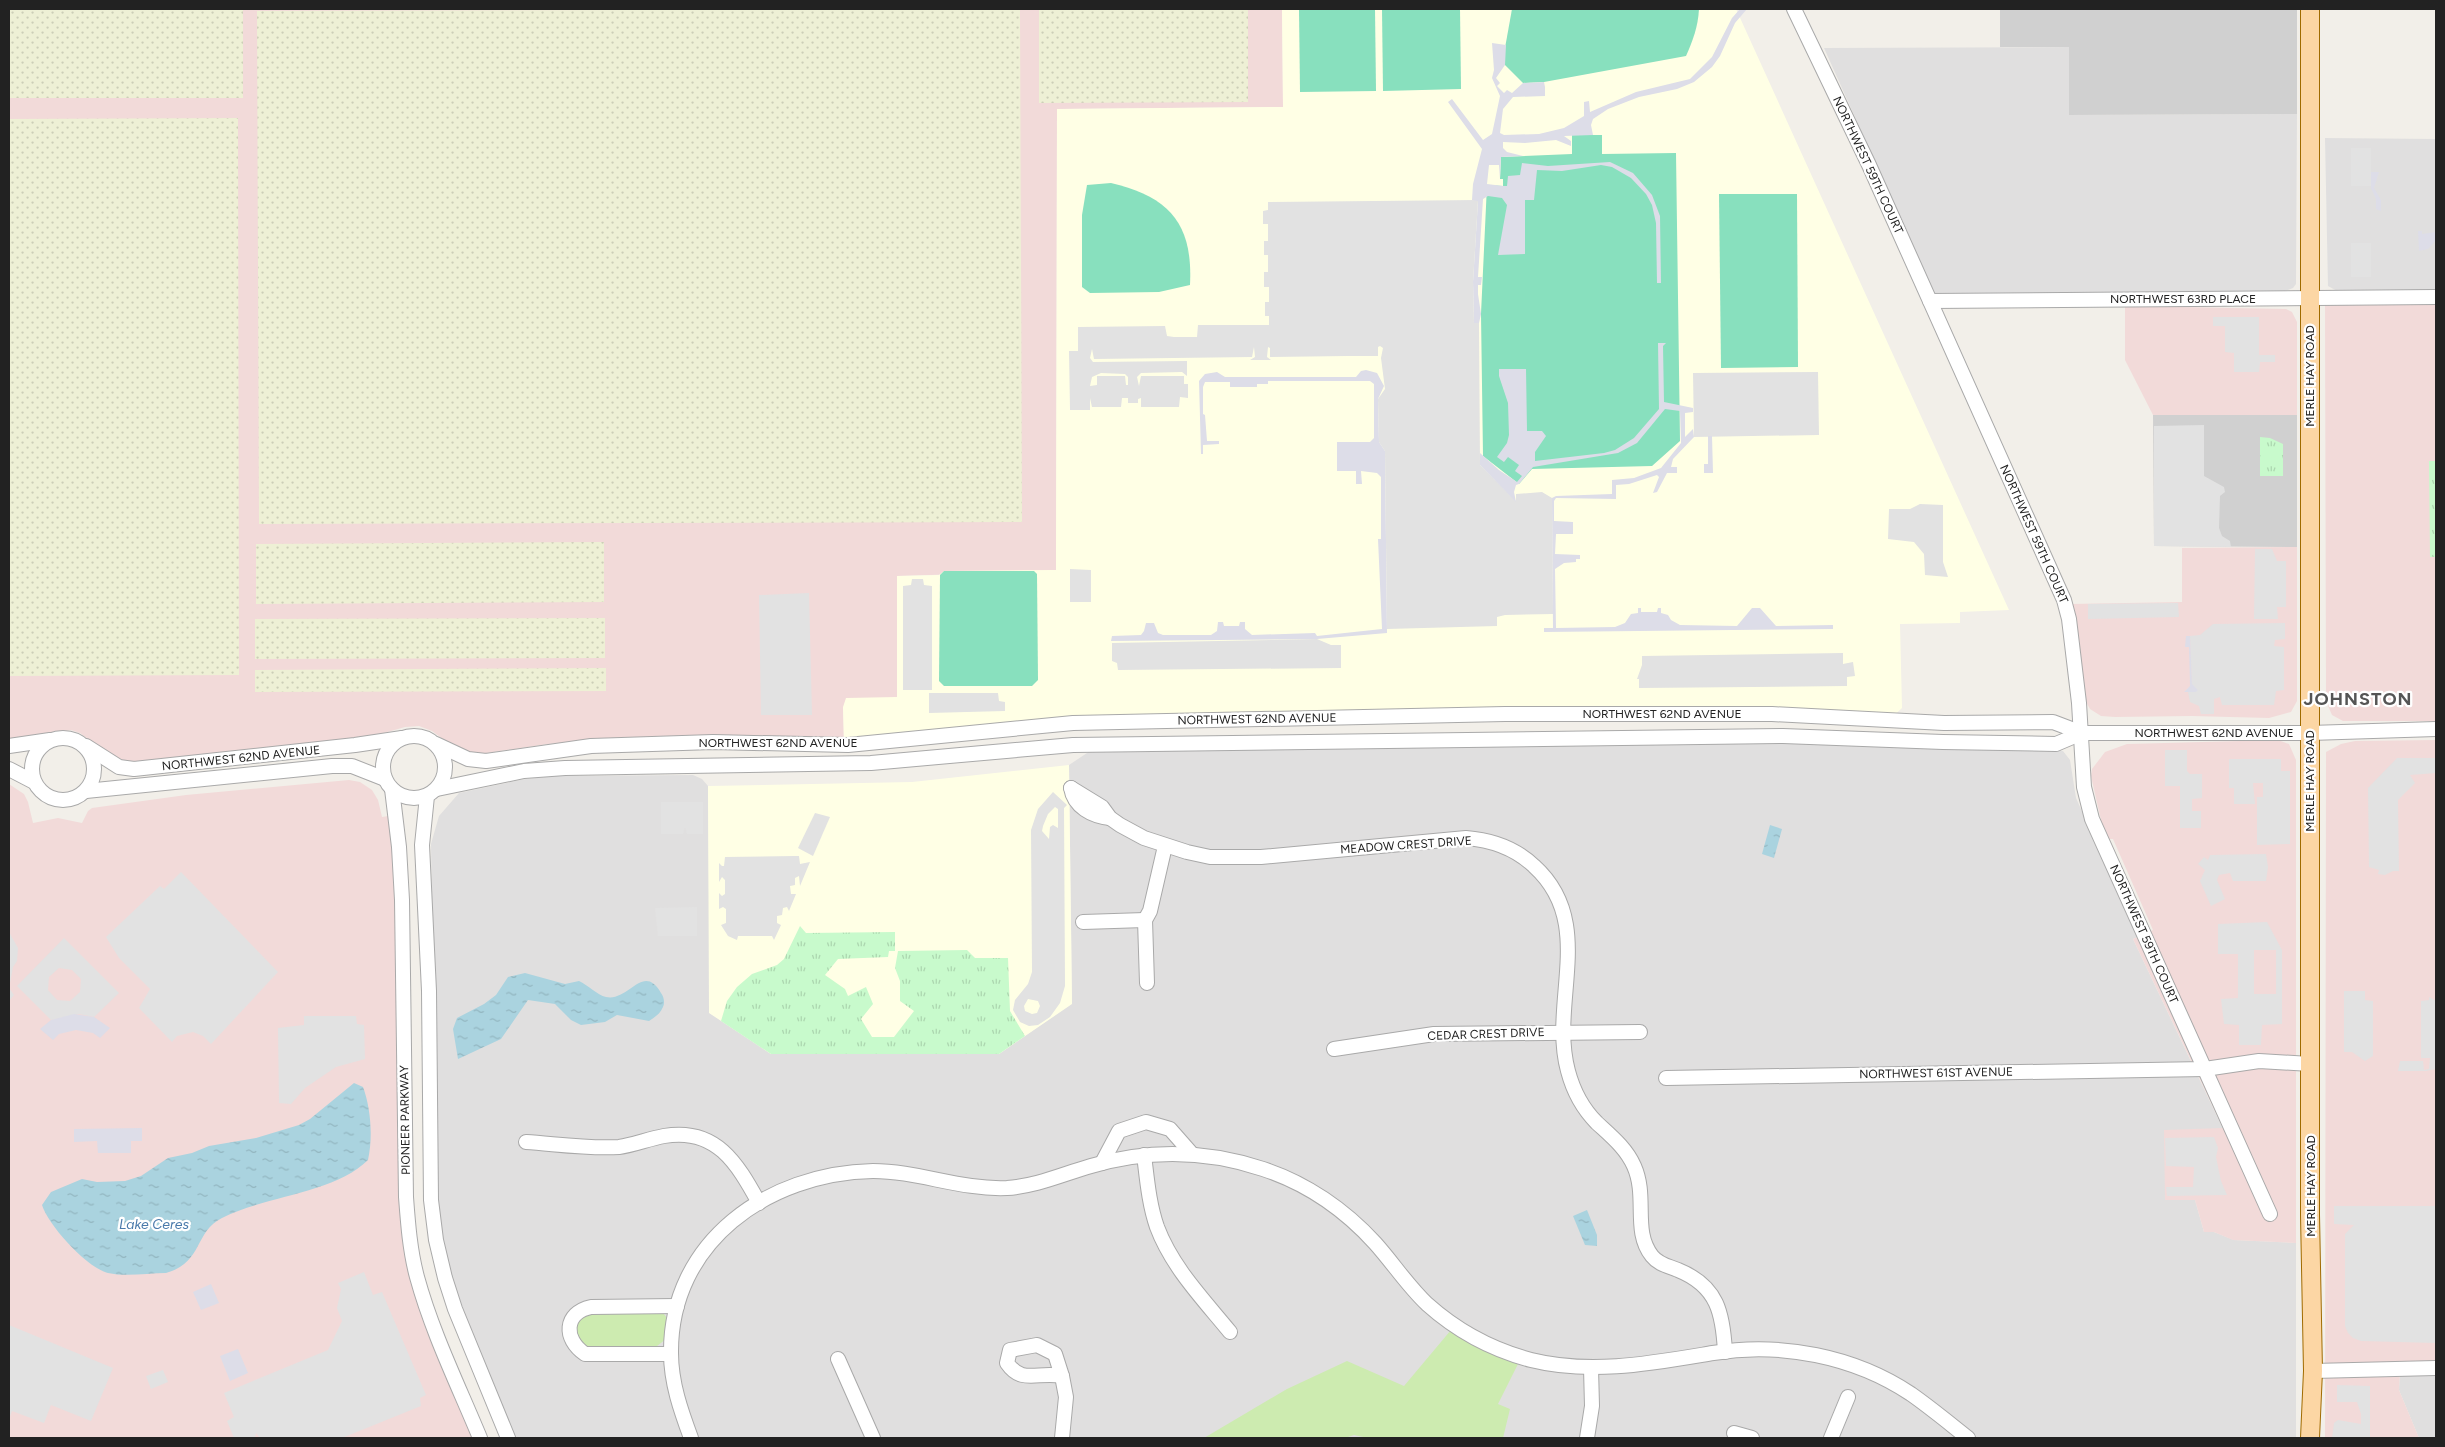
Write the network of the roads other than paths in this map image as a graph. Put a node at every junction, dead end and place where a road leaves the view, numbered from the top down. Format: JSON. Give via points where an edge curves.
{"nodes":[{"id":1,"x":1794,"y":9,"type":"edge"},
{"id":2,"x":2310,"y":9,"type":"edge"},
{"id":3,"x":2436,"y":297,"type":"edge"},
{"id":4,"x":2310,"y":298,"type":"junction"},
{"id":5,"x":1930,"y":301,"type":"junction"},
{"id":6,"x":2436,"y":729,"type":"edge"},
{"id":7,"x":2082,"y":733,"type":"junction"},
{"id":8,"x":2310,"y":733,"type":"junction"},
{"id":9,"x":402,"y":738,"type":"junction"},
{"id":10,"x":51,"y":740,"type":"junction"},
{"id":11,"x":436,"y":744,"type":"junction"},
{"id":12,"x":9,"y":746,"type":"edge"},
{"id":13,"x":86,"y":746,"type":"junction"},
{"id":14,"x":9,"y":768,"type":"edge"},
{"id":15,"x":34,"y":782,"type":"junction"},
{"id":16,"x":388,"y":784,"type":"junction"},
{"id":17,"x":86,"y":791,"type":"junction"},
{"id":18,"x":432,"y":792,"type":"junction"},
{"id":19,"x":1110,"y":818,"type":"dead end"},
{"id":20,"x":1166,"y":846,"type":"junction"},
{"id":21,"x":1145,"y":920,"type":"junction"},
{"id":22,"x":1083,"y":922,"type":"dead end"},
{"id":23,"x":1147,"y":983,"type":"dead end"},
{"id":24,"x":1563,"y":1032,"type":"junction"},
{"id":25,"x":1640,"y":1032,"type":"dead end"},
{"id":26,"x":1334,"y":1049,"type":"dead end"},
{"id":27,"x":2310,"y":1064,"type":"junction"},
{"id":28,"x":2205,"y":1069,"type":"junction"},
{"id":29,"x":1666,"y":1078,"type":"dead end"},
{"id":30,"x":526,"y":1142,"type":"dead end"},
{"id":31,"x":1192,"y":1154,"type":"junction"},
{"id":32,"x":1144,"y":1155,"type":"junction"},
{"id":33,"x":1102,"y":1163,"type":"junction"},
{"id":34,"x":759,"y":1203,"type":"junction"},
{"id":35,"x":2270,"y":1214,"type":"dead end"},
{"id":36,"x":676,"y":1306,"type":"junction"},
{"id":37,"x":1230,"y":1332,"type":"dead end"},
{"id":38,"x":1725,"y":1352,"type":"junction"},
{"id":39,"x":671,"y":1354,"type":"junction"},
{"id":40,"x":838,"y":1360,"type":"dead end"},
{"id":41,"x":1591,"y":1368,"type":"junction"},
{"id":42,"x":2436,"y":1368,"type":"edge"},
{"id":43,"x":2313,"y":1370,"type":"junction"},
{"id":44,"x":1062,"y":1376,"type":"dead end"},
{"id":45,"x":1848,"y":1397,"type":"dead end"},
{"id":46,"x":1734,"y":1433,"type":"dead end"},
{"id":47,"x":2311,"y":1436,"type":"edge"},
{"id":48,"x":480,"y":1438,"type":"edge"},
{"id":49,"x":508,"y":1438,"type":"edge"},
{"id":50,"x":691,"y":1438,"type":"edge"},
{"id":51,"x":873,"y":1438,"type":"edge"},
{"id":52,"x":1062,"y":1438,"type":"edge"},
{"id":53,"x":1586,"y":1438,"type":"edge"},
{"id":54,"x":1752,"y":1438,"type":"edge"},
{"id":55,"x":1831,"y":1438,"type":"edge"},
{"id":56,"x":1968,"y":1438,"type":"edge"}],
"edges":[{"from":1,"to":5,"type":"street","name":"NORTHWEST 59TH COURT"},
{"from":2,"to":4,"type":"main road","name":"MERLE HAY ROAD"},
{"from":3,"to":4,"type":"street","name":"NORTHWEST 63RD PLACE"},
{"from":4,"to":5,"type":"street","name":"NORTHWEST 63RD PLACE"},
{"from":4,"to":8,"type":"main road","name":"MERLE HAY ROAD"},
{"from":5,"to":7,"type":"street","name":"NORTHWEST 59TH COURT","via":[[2064,600]]},
{"from":6,"to":8,"type":"street","name":"NORTHWEST 62ND AVENUE"},
{"from":7,"to":8,"type":"street","name":"NORTHWEST 62ND AVENUE"},
{"from":7,"to":11,"type":"street","name":"NORTHWEST 62ND AVENUE","via":[[2053,722],[1944,723],[1772,714],[1506,714],[1073,723],[848,745],[713,742],[591,746],[486,760],[468,759]]},
{"from":7,"to":18,"type":"street","name":"NORTHWEST 62ND AVENUE","via":[[2056,744],[1773,736],[1073,744],[871,763],[524,771]]},
{"from":7,"to":28,"type":"street","name":"NORTHWEST 59TH COURT","via":[[2084,787],[2092,819]]},
{"from":8,"to":27,"type":"main road","name":"MERLE HAY ROAD"},
{"from":9,"to":11,"type":"street","via":[[420,736]]},
{"from":9,"to":13,"type":"street","name":"NORTHWEST 62ND AVENUE","via":[[134,769],[118,767]]},
{"from":9,"to":16,"type":"street","via":[[391,744],[384,755],[382,767]]},
{"from":10,"to":12,"type":"street"},
{"from":10,"to":13,"type":"street","via":[[63,737]]},
{"from":10,"to":15,"type":"street","via":[[40,747],[34,757]]},
{"from":11,"to":18,"type":"street","via":[[444,754],[446,766],[444,778]]},
{"from":13,"to":17,"type":"street","via":[[93,756],[95,769],[93,781]]},
{"from":14,"to":15,"type":"street"},
{"from":15,"to":17,"type":"street","via":[[52,799],[64,801]]},
{"from":16,"to":17,"type":"street","name":"NORTHWEST 62ND AVENUE","via":[[352,766],[332,766]]},
{"from":16,"to":18,"type":"street","via":[[402,796],[415,798]]},
{"from":16,"to":48,"type":"street","name":"PIONEER PARKWAY","via":[[399,847],[402,900],[409,1236],[428,1310]]},
{"from":18,"to":49,"type":"street","name":"PIONEER PARKWAY","via":[[422,846],[434,1230],[444,1278],[455,1310]]},
{"from":19,"to":20,"type":"street","name":"MEADOW CREST DRIVE","via":[[1144,838]]},
{"from":20,"to":21,"type":"street","via":[[1150,912]]},
{"from":20,"to":24,"type":"street","name":"MEADOW CREST DRIVE","via":[[1199,855],[1235,858],[1466,838],[1513,851],[1541,872],[1551,885],[1565,916],[1568,949]]},
{"from":21,"to":22,"type":"street"},
{"from":21,"to":23,"type":"street"},
{"from":24,"to":25,"type":"street","name":"CEDAR CREST DRIVE"},
{"from":24,"to":26,"type":"street","name":"CEDAR CREST DRIVE","via":[[1434,1034]]},
{"from":24,"to":38,"type":"street","name":"MEADOW CREST DRIVE","via":[[1568,1070],[1576,1092],[1588,1113],[1624,1149],[1634,1165],[1642,1199],[1643,1241],[1653,1257],[1697,1280],[1712,1294],[1721,1312]]},
{"from":27,"to":28,"type":"street","name":"NORTHWEST 61ST AVENUE","via":[[2259,1061]]},
{"from":27,"to":43,"type":"main road","name":"MERLE HAY ROAD"},
{"from":28,"to":29,"type":"street","name":"NORTHWEST 61ST AVENUE"},
{"from":28,"to":35,"type":"street","name":"NORTHWEST 59TH COURT"},
{"from":30,"to":34,"type":"street","via":[[619,1147],[674,1135],[700,1138],[713,1143],[734,1160]]},
{"from":31,"to":32,"type":"street"},
{"from":31,"to":33,"type":"street","via":[[1170,1129],[1146,1122],[1119,1131]]},
{"from":31,"to":41,"type":"street","via":[[1219,1157],[1271,1172],[1319,1196],[1359,1228],[1428,1304],[1468,1334],[1533,1360]]},
{"from":32,"to":33,"type":"street"},
{"from":32,"to":37,"type":"street","via":[[1151,1204],[1166,1247],[1177,1266]]},
{"from":33,"to":34,"type":"street","via":[[1051,1180],[1008,1188],[966,1186],[896,1172],[845,1173],[796,1185]]},
{"from":34,"to":36,"type":"street","via":[[718,1233],[702,1251],[684,1283]]},
{"from":36,"to":39,"type":"street"},
{"from":36,"to":39,"type":"street","via":[[591,1307],[575,1314],[570,1323],[572,1342],[585,1354]]},
{"from":38,"to":41,"type":"street"},
{"from":38,"to":56,"type":"street","via":[[1804,1353],[1859,1368],[1911,1394]]},
{"from":39,"to":50,"type":"street","via":[[676,1392]]},
{"from":40,"to":51,"type":"street"},
{"from":41,"to":53,"type":"street","via":[[1592,1406]]},
{"from":42,"to":43,"type":"street"},
{"from":43,"to":47,"type":"main road","name":"MERLE HAY ROAD"},
{"from":44,"to":52,"type":"street","via":[[1066,1397]]},
{"from":45,"to":55,"type":"street"},
{"from":46,"to":54,"type":"street"}]}
